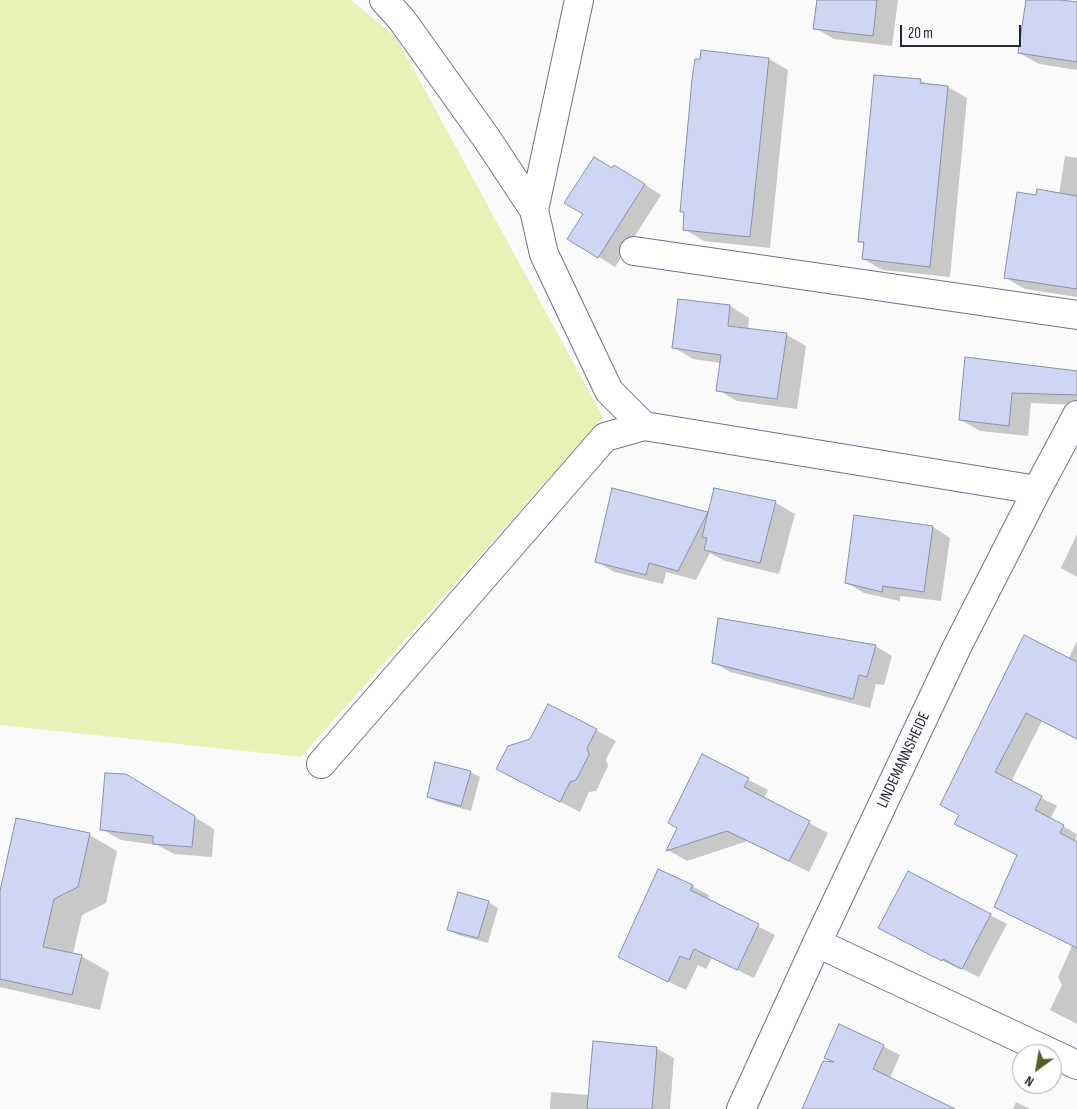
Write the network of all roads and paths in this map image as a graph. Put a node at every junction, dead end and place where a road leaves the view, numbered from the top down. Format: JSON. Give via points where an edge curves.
{"nodes":[{"id":1,"x":384,"y":0,"type":"edge"},
{"id":2,"x":579,"y":0,"type":"edge"},
{"id":3,"x":534,"y":210,"type":"junction"},
{"id":4,"x":634,"y":251,"type":"dead end"},
{"id":5,"x":1077,"y":315,"type":"edge"},
{"id":6,"x":1077,"y":415,"type":"edge"},
{"id":7,"x":644,"y":426,"type":"junction"},
{"id":8,"x":1037,"y":490,"type":"junction"},
{"id":9,"x":321,"y":764,"type":"dead end"},
{"id":10,"x":816,"y":943,"type":"junction"},
{"id":11,"x":1077,"y":1065,"type":"edge"},
{"id":12,"x":741,"y":1109,"type":"edge"}],
"edges":[{"from":1,"to":3,"type":"street","via":[[425,51]]},
{"from":2,"to":3,"type":"street"},
{"from":3,"to":7,"type":"street","via":[[544,254],[609,391]]},
{"from":4,"to":5,"type":"street"},
{"from":6,"to":8,"type":"street","name":"LINDEMANNSHEIDE"},
{"from":7,"to":8,"type":"street"},
{"from":7,"to":9,"type":"street","via":[[605,437]]},
{"from":8,"to":10,"type":"street","name":"LINDEMANNSHEIDE","via":[[957,647]]},
{"from":10,"to":11,"type":"street"},
{"from":10,"to":12,"type":"street","name":"LINDEMANNSHEIDE"}]}
